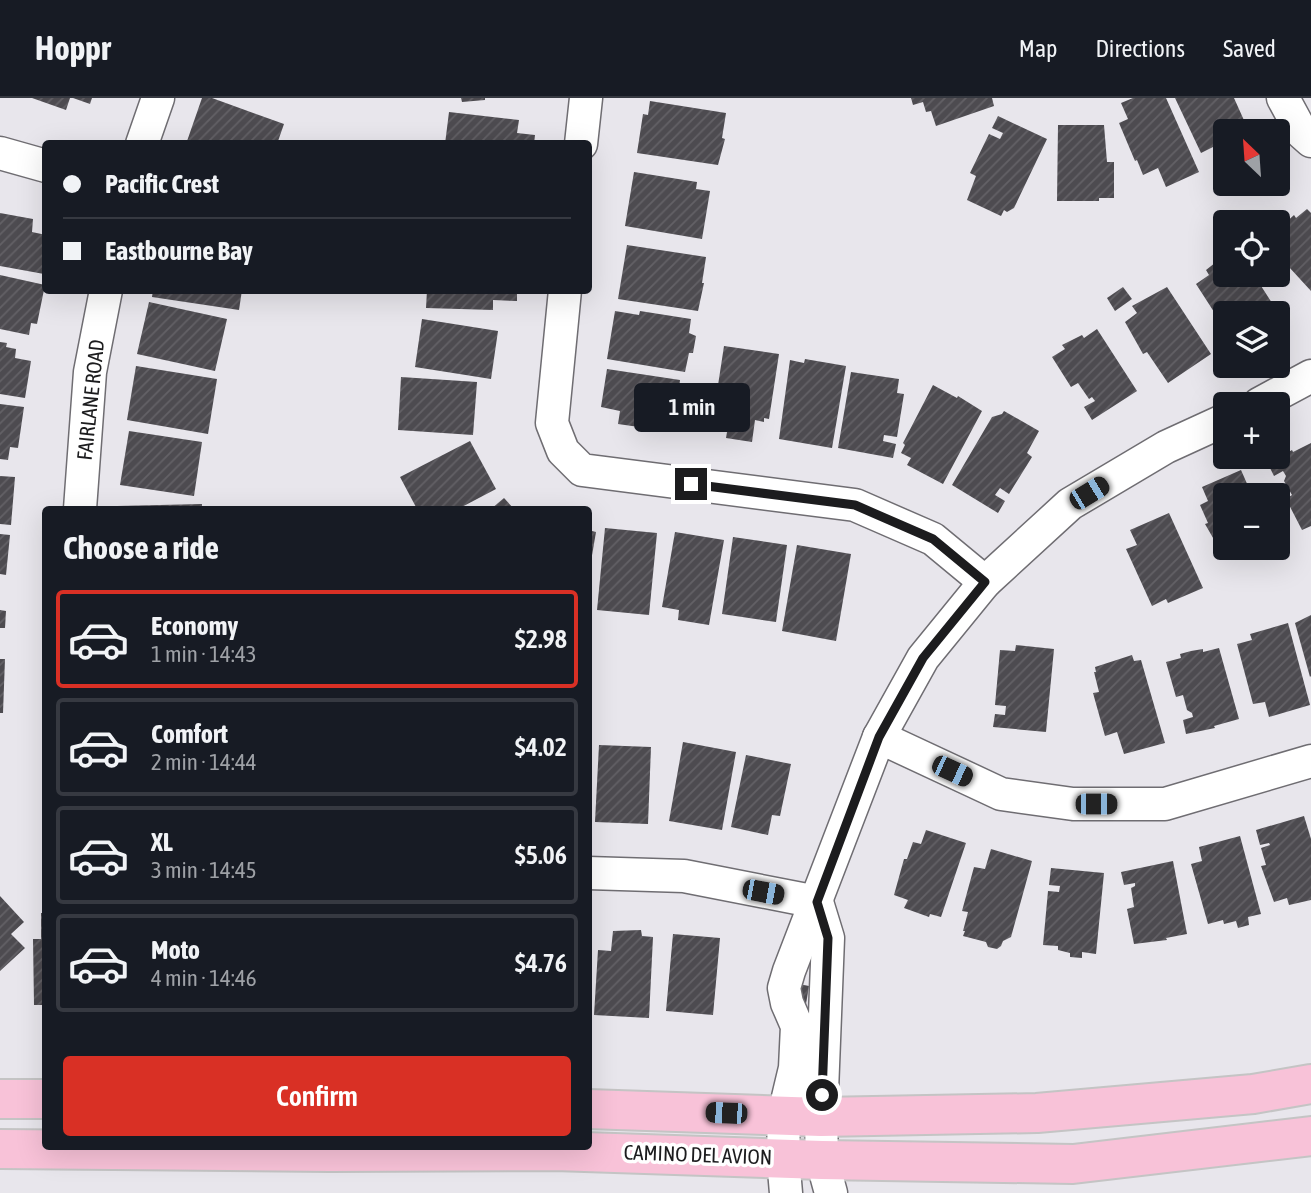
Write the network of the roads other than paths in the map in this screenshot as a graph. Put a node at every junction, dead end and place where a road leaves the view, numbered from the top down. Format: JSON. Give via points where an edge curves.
{"nodes":[{"id":1,"x":158,"y":98,"type":"edge"},
{"id":2,"x":586,"y":98,"type":"edge"},
{"id":3,"x":1283,"y":98,"type":"edge"},
{"id":4,"x":143,"y":140,"type":"edge"},
{"id":5,"x":581,"y":140,"type":"edge"},
{"id":6,"x":1311,"y":141,"type":"edge"},
{"id":7,"x":0,"y":153,"type":"edge"},
{"id":8,"x":42,"y":165,"type":"edge"},
{"id":9,"x":105,"y":294,"type":"edge"},
{"id":10,"x":565,"y":294,"type":"edge"},
{"id":11,"x":1311,"y":376,"type":"edge"},
{"id":12,"x":1281,"y":392,"type":"edge"},
{"id":13,"x":1213,"y":426,"type":"edge"},
{"id":14,"x":80,"y":506,"type":"edge"},
{"id":15,"x":985,"y":582,"type":"junction"},
{"id":16,"x":879,"y":737,"type":"junction"},
{"id":17,"x":1311,"y":761,"type":"edge"},
{"id":18,"x":592,"y":873,"type":"edge"},
{"id":19,"x":817,"y":902,"type":"junction"},
{"id":20,"x":1311,"y":1084,"type":"edge"},
{"id":21,"x":0,"y":1099,"type":"edge"},
{"id":22,"x":42,"y":1099,"type":"edge"},
{"id":23,"x":592,"y":1109,"type":"edge"},
{"id":24,"x":784,"y":1114,"type":"junction"},
{"id":25,"x":821,"y":1117,"type":"junction"},
{"id":26,"x":1311,"y":1136,"type":"edge"},
{"id":27,"x":0,"y":1149,"type":"edge"},
{"id":28,"x":42,"y":1149,"type":"edge"},
{"id":29,"x":110,"y":1150,"type":"edge"},
{"id":30,"x":784,"y":1175,"type":"edge"},
{"id":31,"x":827,"y":1177,"type":"edge"}],
"edges":[{"from":1,"to":4,"type":"street"},
{"from":2,"to":5,"type":"street"},
{"from":3,"to":6,"type":"street"},
{"from":7,"to":8,"type":"street"},
{"from":9,"to":14,"type":"street","name":"FAIRLANE ROAD","via":[[90,372]]},
{"from":10,"to":15,"type":"street","via":[[552,423],[563,451],[582,470],[855,505],[933,539]]},
{"from":11,"to":12,"type":"street"},
{"from":13,"to":15,"type":"street","via":[[1070,504]]},
{"from":15,"to":16,"type":"street","via":[[923,658]]},
{"from":16,"to":17,"type":"street","via":[[1001,794],[1073,804],[1165,804]]},
{"from":16,"to":19,"type":"street"},
{"from":18,"to":19,"type":"street","via":[[684,876]]},
{"from":19,"to":24,"type":"street","via":[[784,988],[797,1026],[795,1068]]},
{"from":19,"to":25,"type":"street","via":[[828,938]]},
{"from":20,"to":25,"type":"main road","name":"CAMINO DEL AVION","via":[[1253,1094],[1037,1113]]},
{"from":21,"to":22,"type":"main road"},
{"from":23,"to":24,"type":"main road","name":"CAMINO DEL AVION"},
{"from":24,"to":25,"type":"main road","name":"CAMINO DEL AVION"},
{"from":24,"to":30,"type":"street"},
{"from":25,"to":31,"type":"street"},
{"from":26,"to":31,"type":"main road","name":"CAMINO DEL AVION","via":[[1073,1164]]},
{"from":27,"to":28,"type":"main road","name":"CAMINO DEL AVION"},
{"from":29,"to":30,"type":"main road","name":"CAMINO DEL AVION","via":[[555,1151]]},
{"from":30,"to":31,"type":"main road","name":"CAMINO DEL AVION"}]}
